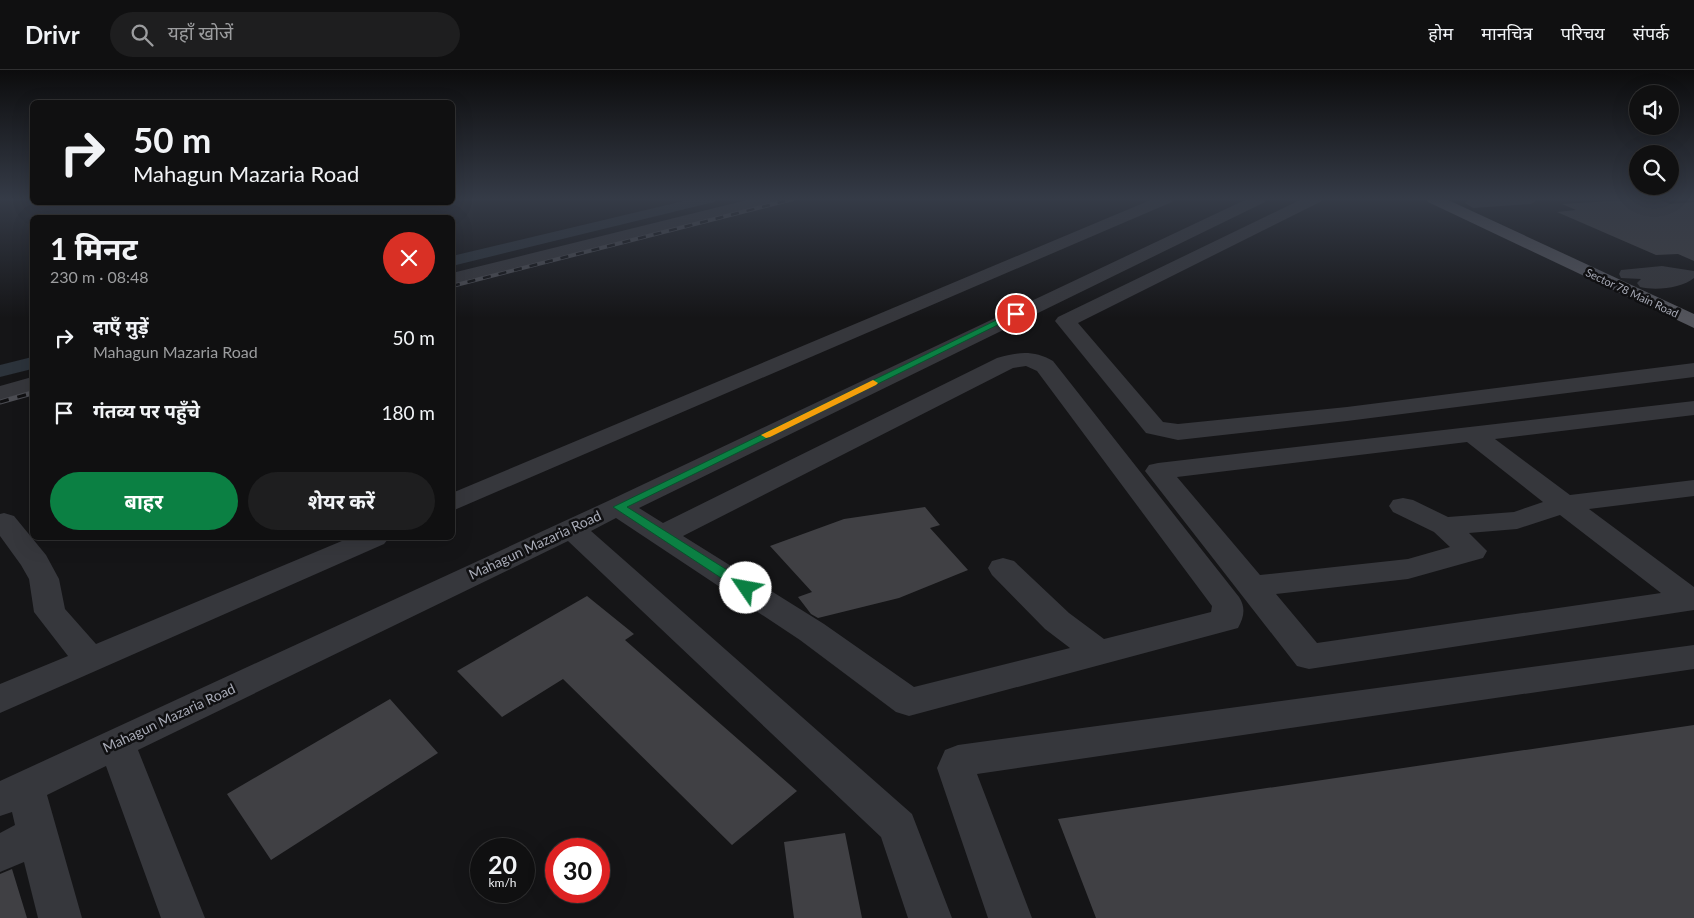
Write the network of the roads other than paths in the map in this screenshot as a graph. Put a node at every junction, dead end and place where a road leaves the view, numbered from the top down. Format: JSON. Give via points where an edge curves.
{"nodes":[{"id":1,"x":613,"y":239,"type":"edge"},
{"id":2,"x":1073,"y":239,"type":"edge"},
{"id":3,"x":1195,"y":239,"type":"edge"},
{"id":4,"x":1207,"y":239,"type":"edge"},
{"id":5,"x":1517,"y":239,"type":"edge"},
{"id":6,"x":1518,"y":239,"type":"edge"},
{"id":7,"x":1549,"y":239,"type":"edge"},
{"id":8,"x":1552,"y":239,"type":"edge"},
{"id":9,"x":1692,"y":272,"type":"edge"},
{"id":10,"x":1628,"y":274,"type":"junction"},
{"id":11,"x":455,"y":278,"type":"edge"},
{"id":12,"x":1647,"y":283,"type":"junction"},
{"id":13,"x":1694,"y":305,"type":"edge"},
{"id":14,"x":1694,"y":322,"type":"edge"},
{"id":15,"x":1694,"y":370,"type":"edge"},
{"id":16,"x":30,"y":385,"type":"edge"},
{"id":17,"x":0,"y":393,"type":"edge"},
{"id":18,"x":1694,"y":408,"type":"edge"},
{"id":19,"x":793,"y":422,"type":"junction"},
{"id":20,"x":1472,"y":434,"type":"junction"},
{"id":21,"x":835,"y":448,"type":"junction"},
{"id":22,"x":1694,"y":488,"type":"edge"},
{"id":23,"x":455,"y":502,"type":"edge"},
{"id":24,"x":1564,"y":504,"type":"junction"},
{"id":25,"x":1403,"y":506,"type":"dead end"},
{"id":26,"x":618,"y":507,"type":"junction"},
{"id":27,"x":4,"y":522,"type":"dead end"},
{"id":28,"x":1444,"y":526,"type":"junction"},
{"id":29,"x":571,"y":529,"type":"junction"},
{"id":30,"x":663,"y":534,"type":"junction"},
{"id":31,"x":369,"y":540,"type":"edge"},
{"id":32,"x":1003,"y":568,"type":"dead end"},
{"id":33,"x":1250,"y":587,"type":"junction"},
{"id":34,"x":1691,"y":599,"type":"edge"},
{"id":35,"x":1099,"y":653,"type":"junction"},
{"id":36,"x":1694,"y":657,"type":"edge"},
{"id":37,"x":90,"y":660,"type":"junction"},
{"id":38,"x":0,"y":699,"type":"edge"},
{"id":39,"x":116,"y":743,"type":"junction"},
{"id":40,"x":12,"y":793,"type":"edge"},
{"id":41,"x":38,"y":834,"type":"junction"},
{"id":42,"x":0,"y":853,"type":"edge"},
{"id":43,"x":60,"y":918,"type":"edge"},
{"id":44,"x":182,"y":918,"type":"edge"},
{"id":45,"x":930,"y":918,"type":"edge"},
{"id":46,"x":1010,"y":918,"type":"edge"}],
"edges":[{"from":1,"to":11,"type":"street"},
{"from":2,"to":23,"type":"street"},
{"from":3,"to":19,"type":"street","name":"Mahagun Mazaria Road"},
{"from":4,"to":15,"type":"street","via":[[1065,321],[1155,428],[1178,432],[1347,414]]},
{"from":5,"to":14,"type":"main road","name":"Sector 78 Main Road"},
{"from":6,"to":7,"type":"main road","via":[[1551,243]]},
{"from":8,"to":10,"type":"main road","name":"Sector 78 Main Road"},
{"from":9,"to":10,"type":"street"},
{"from":9,"to":12,"type":"street","via":[[1680,280]]},
{"from":10,"to":12,"type":"main road","name":"Sector 78 Main Road"},
{"from":12,"to":13,"type":"main road","name":"Sector 78 Main Road"},
{"from":16,"to":17,"type":"street"},
{"from":18,"to":20,"type":"street"},
{"from":19,"to":21,"type":"street"},
{"from":19,"to":26,"type":"street","name":"Mahagun Mazaria Road"},
{"from":20,"to":24,"type":"street"},
{"from":20,"to":33,"type":"street","via":[[1158,471]]},
{"from":21,"to":30,"type":"street"},
{"from":21,"to":35,"type":"street","via":[[1005,363],[1024,358],[1045,366],[1228,605],[1226,620]]},
{"from":22,"to":24,"type":"street"},
{"from":24,"to":28,"type":"street","via":[[1518,520]]},
{"from":24,"to":34,"type":"street"},
{"from":25,"to":28,"type":"street"},
{"from":26,"to":29,"type":"street","name":"Mahagun Mazaria Road"},
{"from":26,"to":30,"type":"street"},
{"from":27,"to":37,"type":"street","via":[[44,579],[50,612]]},
{"from":28,"to":33,"type":"street","via":[[1472,551],[1408,569]]},
{"from":29,"to":39,"type":"street","name":"Mahagun Mazaria Road"},
{"from":29,"to":45,"type":"street","via":[[898,827]]},
{"from":30,"to":35,"type":"street","via":[[812,632],[909,702]]},
{"from":31,"to":37,"type":"street"},
{"from":32,"to":35,"type":"street","via":[[1057,621]]},
{"from":33,"to":34,"type":"street","via":[[1309,657]]},
{"from":36,"to":46,"type":"street","via":[[958,761],[956,768]]},
{"from":37,"to":38,"type":"street"},
{"from":39,"to":40,"type":"street","name":"Mahagun Mazaria Road"},
{"from":39,"to":44,"type":"street"},
{"from":40,"to":41,"type":"street"},
{"from":41,"to":42,"type":"street"},
{"from":41,"to":43,"type":"street"}]}
